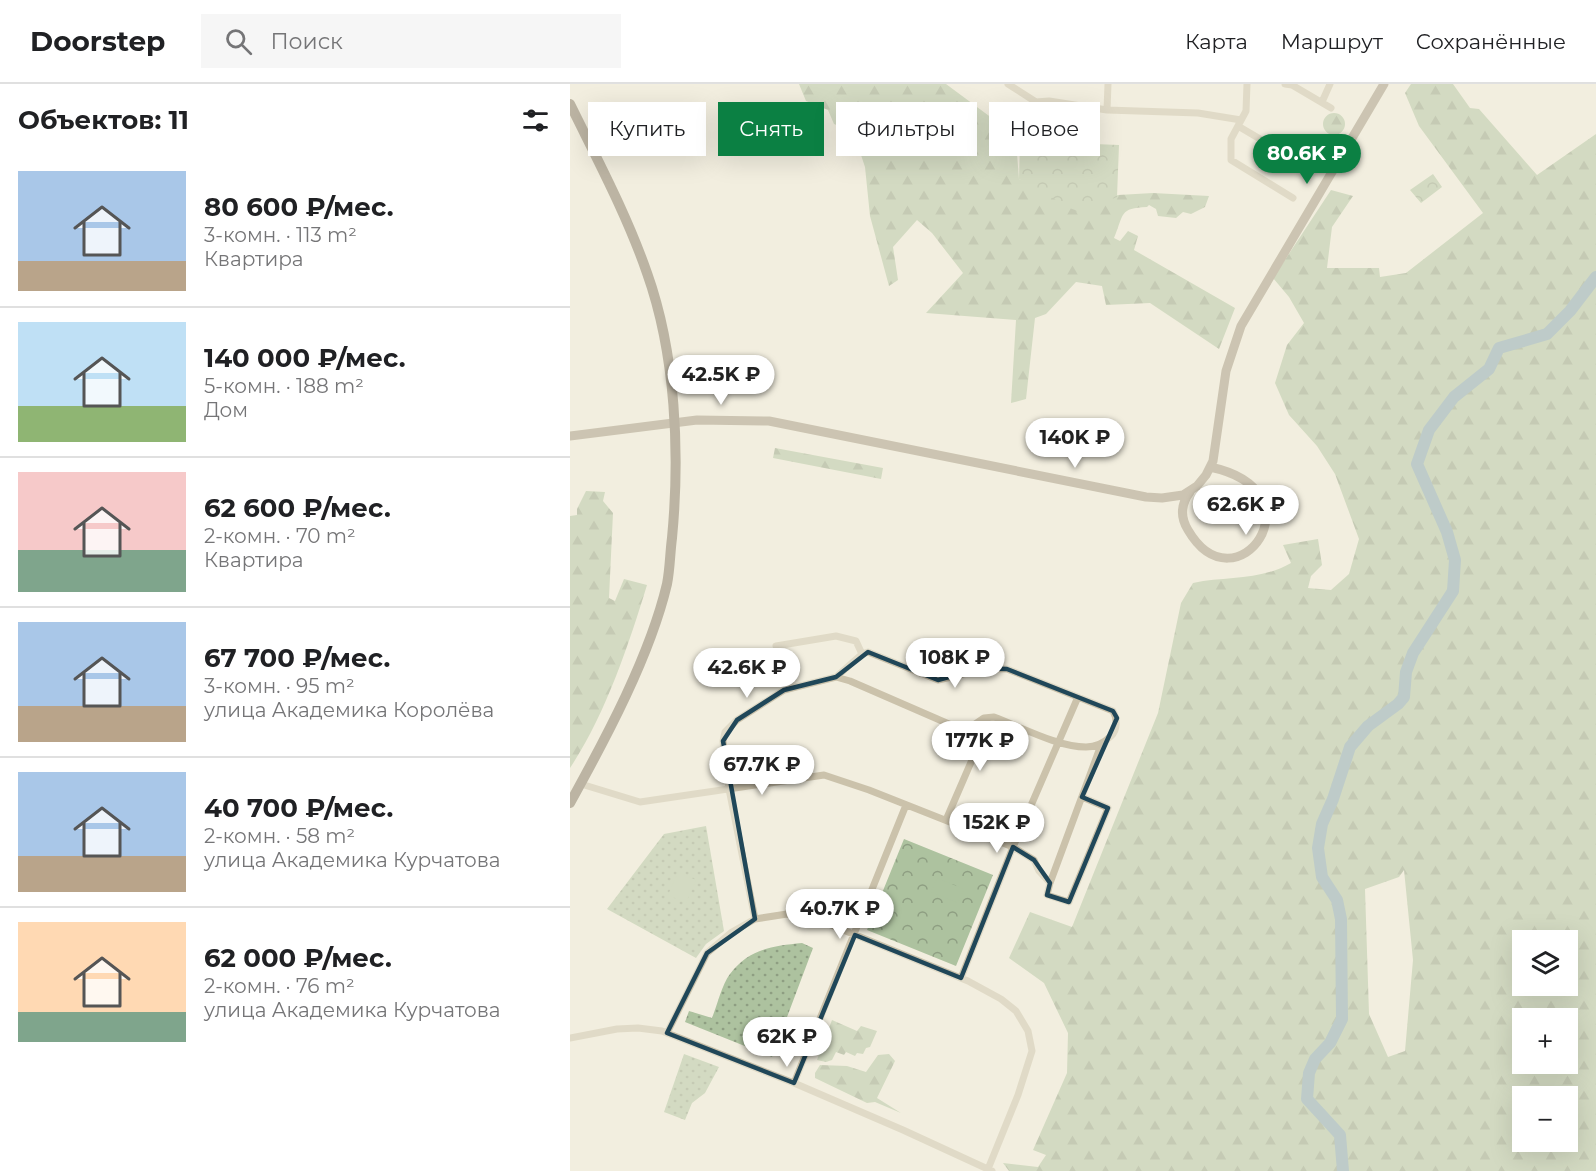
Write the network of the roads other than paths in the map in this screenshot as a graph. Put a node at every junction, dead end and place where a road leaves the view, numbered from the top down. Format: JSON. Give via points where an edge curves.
{"nodes":[{"id":1,"x":1008,"y":84,"type":"edge"},
{"id":2,"x":1108,"y":84,"type":"edge"},
{"id":3,"x":1247,"y":84,"type":"edge"},
{"id":4,"x":1285,"y":84,"type":"edge"},
{"id":5,"x":1330,"y":84,"type":"edge"},
{"id":6,"x":1384,"y":84,"type":"edge"},
{"id":7,"x":1322,"y":102,"type":"junction"},
{"id":8,"x":570,"y":104,"type":"edge"},
{"id":9,"x":1331,"y":108,"type":"dead end"},
{"id":10,"x":1107,"y":110,"type":"junction"},
{"id":11,"x":1239,"y":123,"type":"junction"},
{"id":12,"x":1314,"y":161,"type":"dead end"},
{"id":13,"x":1293,"y":198,"type":"dead end"},
{"id":14,"x":673,"y":422,"type":"junction"},
{"id":15,"x":570,"y":436,"type":"edge"},
{"id":16,"x":1210,"y":468,"type":"junction"},
{"id":17,"x":1190,"y":491,"type":"junction"},
{"id":18,"x":776,"y":646,"type":"dead end"},
{"id":19,"x":862,"y":654,"type":"junction"},
{"id":20,"x":836,"y":677,"type":"junction"},
{"id":21,"x":1078,"y":697,"type":"junction"},
{"id":22,"x":965,"y":731,"type":"junction"},
{"id":23,"x":1060,"y":742,"type":"junction"},
{"id":24,"x":1101,"y":745,"type":"junction"},
{"id":25,"x":581,"y":784,"type":"junction"},
{"id":26,"x":729,"y":789,"type":"junction"},
{"id":27,"x":1082,"y":797,"type":"junction"},
{"id":28,"x":570,"y":803,"type":"edge"},
{"id":29,"x":906,"y":805,"type":"junction"},
{"id":30,"x":946,"y":820,"type":"junction"},
{"id":31,"x":1013,"y":847,"type":"junction"},
{"id":32,"x":1050,"y":883,"type":"junction"},
{"id":33,"x":755,"y":919,"type":"junction"},
{"id":34,"x":855,"y":935,"type":"junction"},
{"id":35,"x":961,"y":978,"type":"junction"},
{"id":36,"x":667,"y":1033,"type":"junction"},
{"id":37,"x":570,"y":1038,"type":"edge"},
{"id":38,"x":794,"y":1083,"type":"junction"},
{"id":39,"x":990,"y":1170,"type":"edge"}],
"edges":[{"from":1,"to":10,"type":"street","via":[[1036,102]]},
{"from":2,"to":10,"type":"street"},
{"from":3,"to":11,"type":"street","via":[[1246,111]]},
{"from":4,"to":7,"type":"street","via":[[1292,84]]},
{"from":5,"to":7,"type":"street"},
{"from":6,"to":16,"type":"main road","via":[[1241,326],[1226,371]]},
{"from":7,"to":9,"type":"street"},
{"from":8,"to":14,"type":"main road","via":[[648,275],[668,360]]},
{"from":10,"to":11,"type":"street","via":[[1197,113]]},
{"from":11,"to":12,"type":"street","via":[[1309,168]]},
{"from":11,"to":13,"type":"street","via":[[1232,140],[1231,160]]},
{"from":14,"to":15,"type":"main road"},
{"from":14,"to":17,"type":"main road","via":[[769,422],[1146,497],[1175,497]]},
{"from":14,"to":25,"type":"main road","via":[[674,518],[667,583],[645,652]]},
{"from":16,"to":17,"type":"main road","via":[[1202,482]]},
{"from":16,"to":17,"type":"main road","via":[[1236,476],[1257,494],[1266,524],[1256,545],[1229,557],[1200,546],[1182,516]]},
{"from":18,"to":19,"type":"street","via":[[836,636],[856,641]]},
{"from":19,"to":20,"type":"street"},
{"from":19,"to":21,"type":"street","via":[[868,652],[938,680],[981,668],[1007,669]]},
{"from":20,"to":22,"type":"street"},
{"from":20,"to":26,"type":"street","via":[[784,690],[725,732]]},
{"from":21,"to":23,"type":"street"},
{"from":21,"to":24,"type":"street","via":[[1113,711],[1117,718],[1113,734]]},
{"from":22,"to":23,"type":"street","via":[[984,718],[994,717]]},
{"from":22,"to":30,"type":"street","via":[[978,746]]},
{"from":23,"to":24,"type":"street","via":[[1087,747]]},
{"from":23,"to":31,"type":"street"},
{"from":24,"to":27,"type":"street"},
{"from":25,"to":26,"type":"street","via":[[640,802]]},
{"from":25,"to":28,"type":"main road"},
{"from":26,"to":29,"type":"street","via":[[824,775]]},
{"from":26,"to":33,"type":"street"},
{"from":27,"to":32,"type":"street"},
{"from":27,"to":32,"type":"street","via":[[1108,808],[1069,902],[1047,895]]},
{"from":29,"to":30,"type":"street"},
{"from":29,"to":34,"type":"street"},
{"from":30,"to":31,"type":"street"},
{"from":31,"to":32,"type":"street","via":[[1034,860]]},
{"from":31,"to":35,"type":"street"},
{"from":33,"to":34,"type":"street","via":[[787,914],[814,918]]},
{"from":33,"to":36,"type":"street","via":[[706,953]]},
{"from":34,"to":35,"type":"street"},
{"from":34,"to":38,"type":"street"},
{"from":35,"to":39,"type":"street","via":[[1016,1011],[1028,1031],[1032,1051]]},
{"from":36,"to":37,"type":"street","via":[[617,1029]]},
{"from":36,"to":38,"type":"street"},
{"from":38,"to":39,"type":"street"}]}
